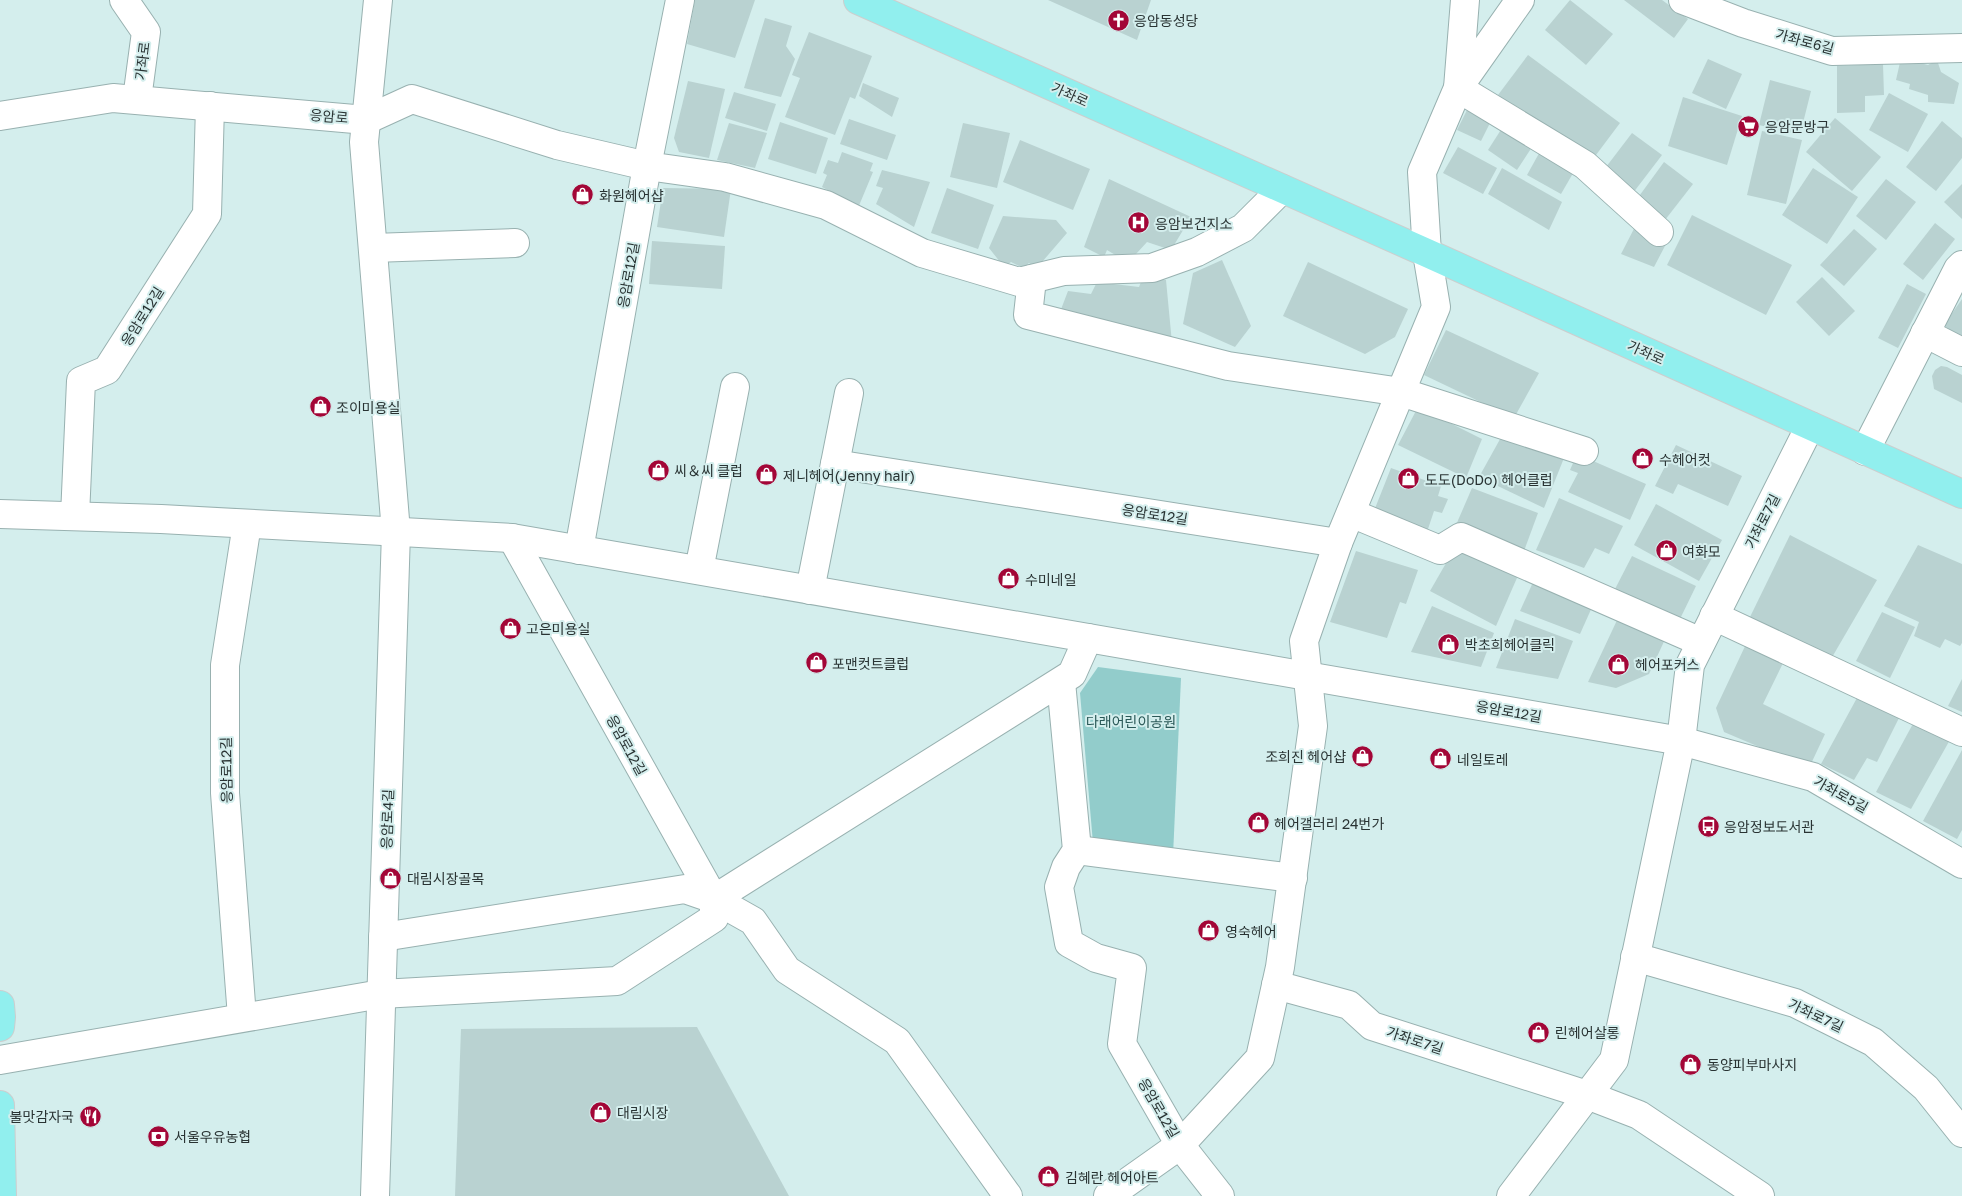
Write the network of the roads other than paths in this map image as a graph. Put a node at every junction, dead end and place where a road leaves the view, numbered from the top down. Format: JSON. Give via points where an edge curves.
{"nodes":[{"id":1,"x":124,"y":0,"type":"edge"},
{"id":2,"x":378,"y":0,"type":"edge"},
{"id":3,"x":680,"y":0,"type":"edge"},
{"id":4,"x":858,"y":0,"type":"edge"},
{"id":5,"x":1465,"y":0,"type":"edge"},
{"id":6,"x":1520,"y":0,"type":"edge"},
{"id":7,"x":1683,"y":0,"type":"edge"},
{"id":8,"x":1962,"y":48,"type":"edge"},
{"id":9,"x":1458,"y":88,"type":"junction"},
{"id":10,"x":137,"y":99,"type":"junction"},
{"id":11,"x":210,"y":106,"type":"junction"},
{"id":12,"x":0,"y":116,"type":"edge"},
{"id":13,"x":366,"y":120,"type":"junction"},
{"id":14,"x":647,"y":166,"type":"junction"},
{"id":15,"x":1282,"y":189,"type":"junction"},
{"id":16,"x":1659,"y":232,"type":"dead end"},
{"id":17,"x":515,"y":243,"type":"dead end"},
{"id":18,"x":373,"y":248,"type":"junction"},
{"id":19,"x":1427,"y":253,"type":"junction"},
{"id":20,"x":1962,"y":265,"type":"edge"},
{"id":21,"x":1032,"y":279,"type":"junction"},
{"id":22,"x":1925,"y":333,"type":"junction"},
{"id":23,"x":1962,"y":352,"type":"edge"},
{"id":24,"x":735,"y":387,"type":"dead end"},
{"id":25,"x":1401,"y":392,"type":"junction"},
{"id":26,"x":850,"y":393,"type":"dead end"},
{"id":27,"x":1810,"y":426,"type":"junction"},
{"id":28,"x":1584,"y":451,"type":"dead end"},
{"id":29,"x":1865,"y":451,"type":"junction"},
{"id":30,"x":835,"y":464,"type":"junction"},
{"id":31,"x":1962,"y":494,"type":"edge"},
{"id":32,"x":1351,"y":513,"type":"junction"},
{"id":33,"x":0,"y":514,"type":"edge"},
{"id":34,"x":75,"y":516,"type":"junction"},
{"id":35,"x":247,"y":524,"type":"junction"},
{"id":36,"x":396,"y":532,"type":"junction"},
{"id":37,"x":512,"y":538,"type":"junction"},
{"id":38,"x":1338,"y":543,"type":"junction"},
{"id":39,"x":579,"y":550,"type":"junction"},
{"id":40,"x":699,"y":570,"type":"junction"},
{"id":41,"x":810,"y":590,"type":"junction"},
{"id":42,"x":1714,"y":616,"type":"junction"},
{"id":43,"x":1088,"y":638,"type":"junction"},
{"id":44,"x":1702,"y":642,"type":"junction"},
{"id":45,"x":1307,"y":676,"type":"junction"},
{"id":46,"x":1061,"y":682,"type":"junction"},
{"id":47,"x":1962,"y":732,"type":"edge"},
{"id":48,"x":1681,"y":741,"type":"junction"},
{"id":49,"x":1077,"y":850,"type":"junction"},
{"id":50,"x":1962,"y":864,"type":"edge"},
{"id":51,"x":1293,"y":878,"type":"junction"},
{"id":52,"x":714,"y":899,"type":"junction"},
{"id":53,"x":383,"y":937,"type":"junction"},
{"id":54,"x":1635,"y":957,"type":"junction"},
{"id":55,"x":1276,"y":985,"type":"junction"},
{"id":56,"x":382,"y":994,"type":"junction"},
{"id":57,"x":0,"y":1005,"type":"edge"},
{"id":58,"x":242,"y":1017,"type":"junction"},
{"id":59,"x":0,"y":1027,"type":"edge"},
{"id":60,"x":0,"y":1060,"type":"edge"},
{"id":61,"x":1587,"y":1095,"type":"junction"},
{"id":62,"x":0,"y":1105,"type":"edge"},
{"id":63,"x":1958,"y":1118,"type":"edge"},
{"id":64,"x":1180,"y":1145,"type":"junction"},
{"id":65,"x":2,"y":1196,"type":"edge"},
{"id":66,"x":375,"y":1196,"type":"edge"},
{"id":67,"x":1008,"y":1196,"type":"edge"},
{"id":68,"x":1108,"y":1196,"type":"edge"},
{"id":69,"x":1220,"y":1196,"type":"edge"},
{"id":70,"x":1511,"y":1196,"type":"edge"},
{"id":71,"x":1760,"y":1196,"type":"edge"}],
"edges":[{"from":1,"to":10,"type":"street","name":"가좌로","via":[[146,32]]},
{"from":2,"to":13,"type":"street"},
{"from":3,"to":14,"type":"street","name":"응암로12길"},
{"from":4,"to":15,"type":"main road","name":"가좌로"},
{"from":5,"to":9,"type":"street"},
{"from":6,"to":9,"type":"street"},
{"from":7,"to":8,"type":"street","name":"가좌로6길","via":[[1832,51]]},
{"from":9,"to":16,"type":"street","via":[[1585,165]]},
{"from":9,"to":19,"type":"street","via":[[1422,172]]},
{"from":10,"to":11,"type":"street","name":"응암로"},
{"from":10,"to":12,"type":"street","name":"응암로","via":[[114,98]]},
{"from":11,"to":13,"type":"street","name":"응암로"},
{"from":11,"to":34,"type":"street","name":"응암로12길","via":[[207,214],[107,370],[81,381]]},
{"from":13,"to":14,"type":"street","name":"응암로","via":[[412,100],[557,145]]},
{"from":13,"to":18,"type":"street","via":[[364,142]]},
{"from":14,"to":21,"type":"street","via":[[725,177],[826,204],[922,253],[1019,282]]},
{"from":14,"to":39,"type":"street","name":"응암로12길"},
{"from":15,"to":19,"type":"main road","name":"가좌로"},
{"from":15,"to":21,"type":"street","via":[[1243,228],[1170,262],[1152,268],[1064,271]]},
{"from":17,"to":18,"type":"street"},
{"from":18,"to":36,"type":"street"},
{"from":19,"to":25,"type":"street","via":[[1436,306]]},
{"from":19,"to":27,"type":"main road","name":"가좌로"},
{"from":20,"to":22,"type":"street"},
{"from":21,"to":25,"type":"street","via":[[1028,316],[1228,366]]},
{"from":22,"to":23,"type":"street"},
{"from":22,"to":29,"type":"street"},
{"from":24,"to":40,"type":"street"},
{"from":25,"to":28,"type":"street"},
{"from":25,"to":32,"type":"street"},
{"from":26,"to":30,"type":"street"},
{"from":27,"to":29,"type":"main road","name":"가좌로"},
{"from":27,"to":42,"type":"street","name":"가좌로7길"},
{"from":29,"to":31,"type":"main road","name":"가좌로"},
{"from":30,"to":38,"type":"street","name":"응암로12길"},
{"from":30,"to":41,"type":"street"},
{"from":32,"to":38,"type":"street"},
{"from":32,"to":44,"type":"street","via":[[1440,550],[1461,536]]},
{"from":33,"to":34,"type":"street","name":"응암로12길"},
{"from":34,"to":35,"type":"street","name":"응암로12길"},
{"from":35,"to":36,"type":"street","name":"응암로12길"},
{"from":35,"to":58,"type":"street","name":"응암로12길","via":[[225,666],[225,793]]},
{"from":36,"to":37,"type":"street","name":"응암로12길"},
{"from":36,"to":53,"type":"street","name":"응암로4길"},
{"from":37,"to":39,"type":"street","name":"응암로12길"},
{"from":37,"to":52,"type":"street","name":"응암로12길"},
{"from":38,"to":45,"type":"street","name":"응암로12길","via":[[1304,641]]},
{"from":39,"to":40,"type":"street","name":"응암로12길"},
{"from":40,"to":41,"type":"street","name":"응암로12길"},
{"from":41,"to":43,"type":"street","name":"응암로12길"},
{"from":42,"to":44,"type":"street","name":"가좌로7길"},
{"from":42,"to":47,"type":"street"},
{"from":43,"to":45,"type":"street","name":"응암로12길"},
{"from":43,"to":46,"type":"street","via":[[1072,674]]},
{"from":44,"to":48,"type":"street","name":"가좌로7길","via":[[1690,664]]},
{"from":45,"to":48,"type":"street","name":"응암로12길"},
{"from":45,"to":51,"type":"street","name":"응암로12길","via":[[1313,726]]},
{"from":46,"to":49,"type":"street"},
{"from":46,"to":52,"type":"street"},
{"from":48,"to":50,"type":"street","name":"가좌로5길","via":[[1813,777]]},
{"from":48,"to":54,"type":"street","name":"가좌로7길"},
{"from":49,"to":51,"type":"street"},
{"from":49,"to":64,"type":"street","name":"응암로12길","via":[[1059,887],[1069,943],[1096,958],[1132,968],[1122,1044]]},
{"from":51,"to":55,"type":"street","name":"응암로12길"},
{"from":52,"to":53,"type":"street","via":[[685,889]]},
{"from":52,"to":56,"type":"street","via":[[714,918],[617,981]]},
{"from":52,"to":67,"type":"street","via":[[753,921],[787,970],[897,1040]]},
{"from":53,"to":56,"type":"street","name":"응암로4길"},
{"from":54,"to":61,"type":"street","name":"가좌로7길","via":[[1614,1060]]},
{"from":54,"to":63,"type":"street","name":"가좌로7길","via":[[1795,1003],[1873,1042]]},
{"from":55,"to":61,"type":"street","name":"가좌로7길","via":[[1350,1005],[1372,1026]]},
{"from":55,"to":64,"type":"street","name":"응암로12길","via":[[1260,1058]]},
{"from":56,"to":58,"type":"street"},
{"from":56,"to":66,"type":"street","name":"응암로4길"},
{"from":57,"to":59,"type":"main road"},
{"from":58,"to":60,"type":"street"},
{"from":61,"to":70,"type":"street","name":"가좌로7길"},
{"from":61,"to":71,"type":"street","name":"가좌로7길","via":[[1639,1115]]},
{"from":62,"to":65,"type":"main road"},
{"from":64,"to":68,"type":"street"},
{"from":64,"to":69,"type":"street"}]}
